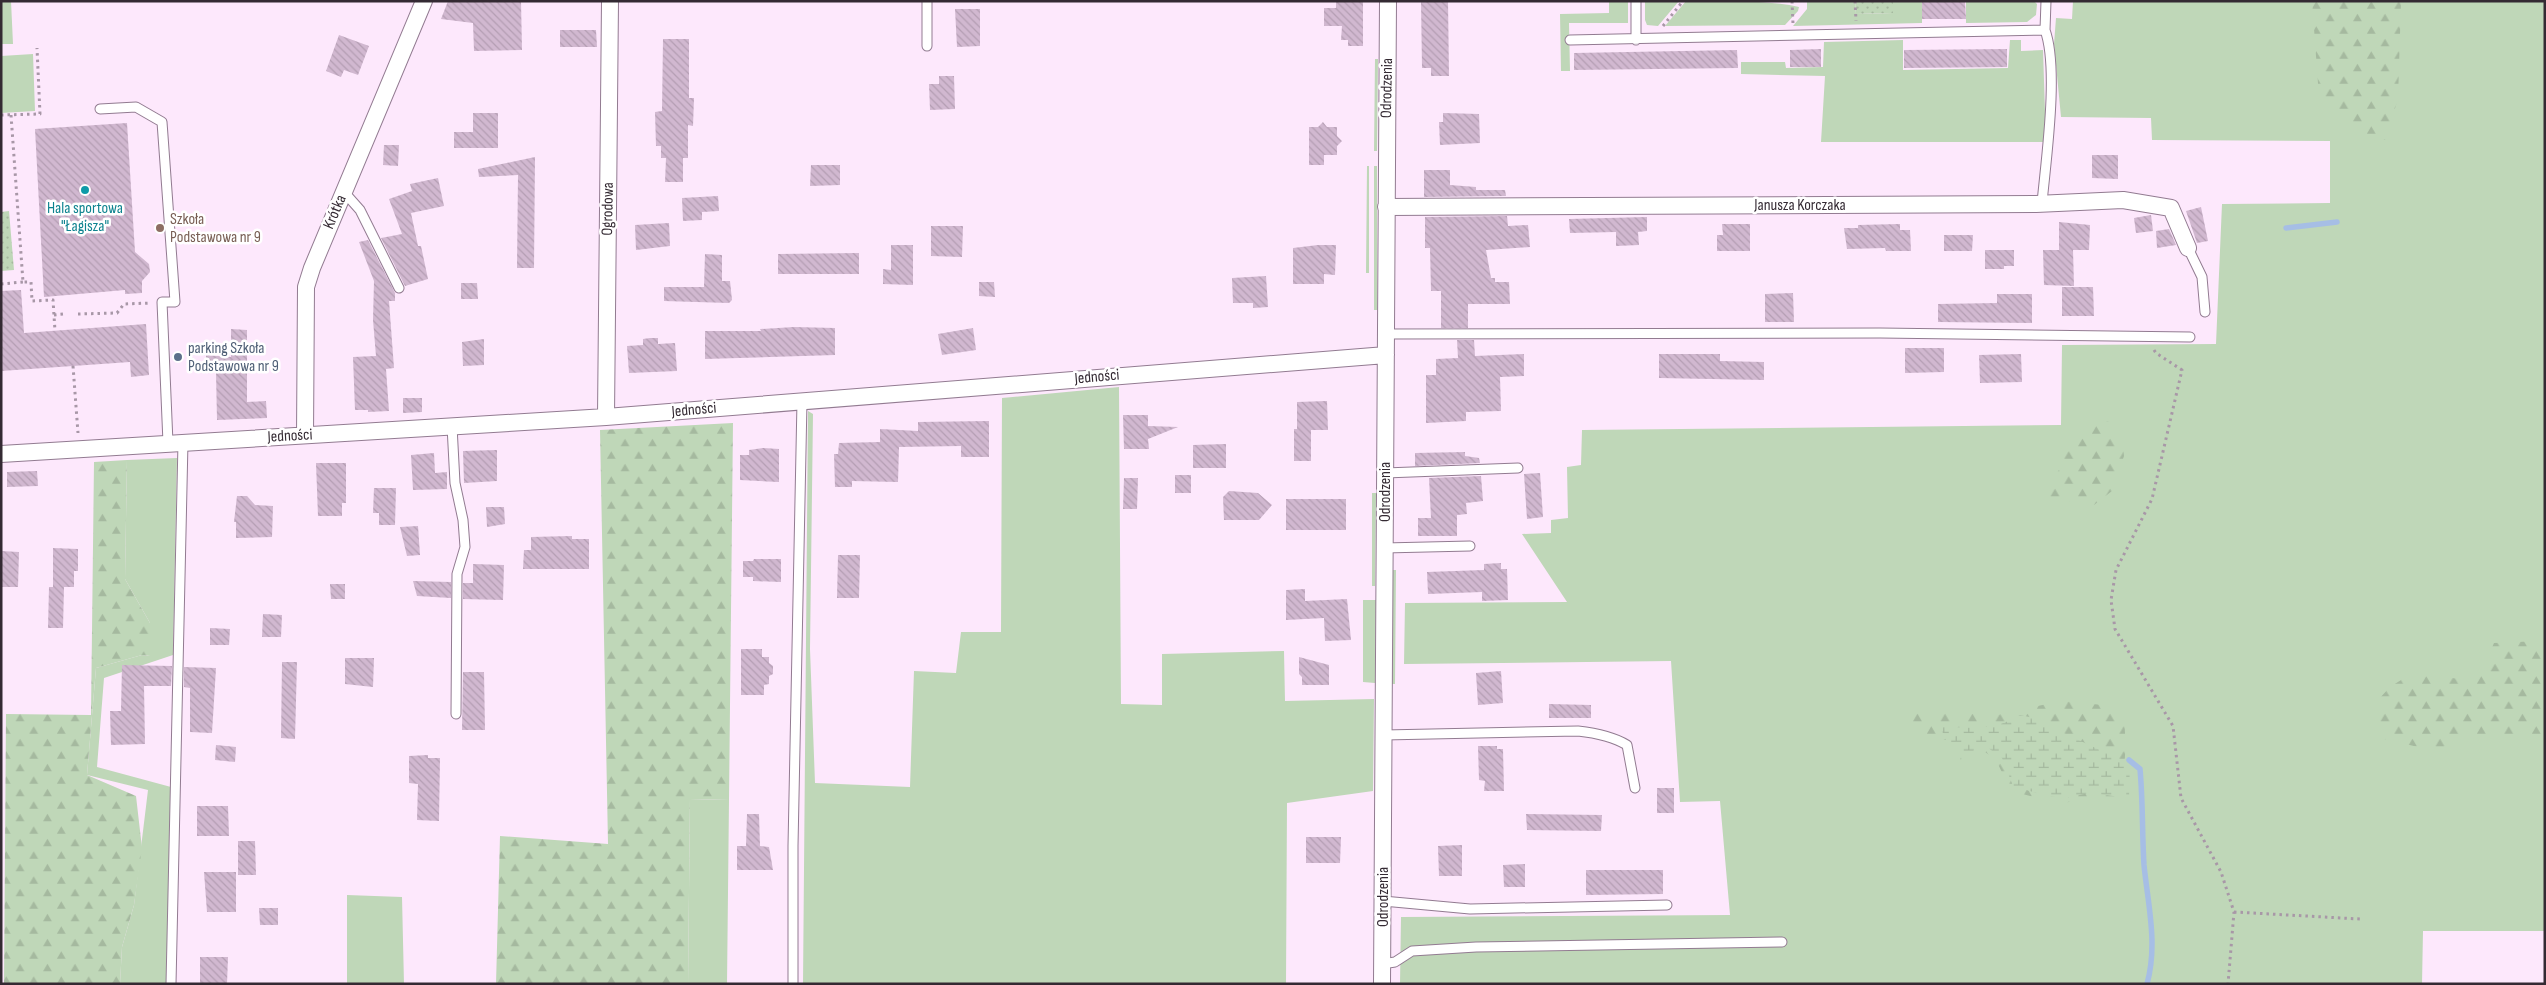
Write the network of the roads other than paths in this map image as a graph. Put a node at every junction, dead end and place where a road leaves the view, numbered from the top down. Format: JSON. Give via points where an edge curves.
{"nodes":[{"id":1,"x":424,"y":1,"type":"edge"},
{"id":2,"x":610,"y":1,"type":"edge"},
{"id":3,"x":927,"y":1,"type":"edge"},
{"id":4,"x":1388,"y":1,"type":"edge"},
{"id":5,"x":1636,"y":1,"type":"edge"},
{"id":6,"x":2046,"y":1,"type":"edge"},
{"id":7,"x":2045,"y":30,"type":"junction"},
{"id":8,"x":1570,"y":40,"type":"dead end"},
{"id":9,"x":1636,"y":40,"type":"junction"},
{"id":10,"x":927,"y":46,"type":"dead end"},
{"id":11,"x":100,"y":109,"type":"dead end"},
{"id":12,"x":344,"y":192,"type":"junction"},
{"id":13,"x":2042,"y":203,"type":"junction"},
{"id":14,"x":1386,"y":208,"type":"junction"},
{"id":15,"x":2188,"y":248,"type":"joint"},
{"id":16,"x":399,"y":288,"type":"dead end"},
{"id":17,"x":2205,"y":312,"type":"dead end"},
{"id":18,"x":1385,"y":334,"type":"junction"},
{"id":19,"x":2190,"y":337,"type":"dead end"},
{"id":20,"x":1386,"y":355,"type":"junction"},
{"id":21,"x":802,"y":401,"type":"junction"},
{"id":22,"x":606,"y":417,"type":"junction"},
{"id":23,"x":452,"y":426,"type":"junction"},
{"id":24,"x":305,"y":435,"type":"junction"},
{"id":25,"x":176,"y":443,"type":"junction"},
{"id":26,"x":1,"y":454,"type":"edge"},
{"id":27,"x":1518,"y":468,"type":"dead end"},
{"id":28,"x":1385,"y":473,"type":"junction"},
{"id":29,"x":1470,"y":546,"type":"dead end"},
{"id":30,"x":1384,"y":548,"type":"junction"},
{"id":31,"x":456,"y":714,"type":"dead end"},
{"id":32,"x":1384,"y":735,"type":"junction"},
{"id":33,"x":1635,"y":788,"type":"dead end"},
{"id":34,"x":1383,"y":900,"type":"junction"},
{"id":35,"x":1667,"y":905,"type":"dead end"},
{"id":36,"x":1782,"y":942,"type":"dead end"},
{"id":37,"x":1382,"y":964,"type":"junction"},
{"id":38,"x":171,"y":984,"type":"edge"},
{"id":39,"x":793,"y":984,"type":"edge"},
{"id":40,"x":1382,"y":984,"type":"edge"}],
"edges":[{"from":1,"to":12,"type":"street","name":"Krótka"},
{"from":2,"to":22,"type":"street","name":"Ogrodowa"},
{"from":3,"to":10,"type":"lane"},
{"from":4,"to":14,"type":"street","name":"Odrodzenia"},
{"from":5,"to":9,"type":"lane"},
{"from":6,"to":7,"type":"lane"},
{"from":7,"to":9,"type":"lane"},
{"from":7,"to":13,"type":"lane","via":[[2049,41],[2050,95]]},
{"from":8,"to":9,"type":"lane"},
{"from":11,"to":25,"type":"lane","via":[[136,107],[162,122],[175,302],[162,302]]},
{"from":12,"to":16,"type":"lane","via":[[360,210]]},
{"from":12,"to":24,"type":"street","name":"Krótka","via":[[306,287]]},
{"from":13,"to":14,"type":"street","name":"Janusza Korczaka"},
{"from":13,"to":15,"type":"street","name":"Janusza Korczaka","via":[[2123,200],[2171,208]]},
{"from":14,"to":18,"type":"street","name":"Odrodzenia"},
{"from":15,"to":17,"type":"lane","via":[[2202,276]]},
{"from":18,"to":19,"type":"lane","via":[[1880,333]]},
{"from":18,"to":20,"type":"street","name":"Odrodzenia"},
{"from":20,"to":21,"type":"street","name":"Jedności"},
{"from":20,"to":28,"type":"street","name":"Odrodzenia"},
{"from":21,"to":22,"type":"street","name":"Jedności"},
{"from":21,"to":39,"type":"lane"},
{"from":22,"to":23,"type":"street","name":"Jedności"},
{"from":23,"to":24,"type":"street","name":"Jedności"},
{"from":23,"to":31,"type":"lane","via":[[455,484],[465,547],[457,574]]},
{"from":24,"to":25,"type":"street","name":"Jedności"},
{"from":25,"to":26,"type":"street","name":"Jedności"},
{"from":25,"to":38,"type":"lane"},
{"from":27,"to":28,"type":"lane"},
{"from":28,"to":30,"type":"street","name":"Odrodzenia"},
{"from":29,"to":30,"type":"lane"},
{"from":30,"to":32,"type":"street","name":"Odrodzenia"},
{"from":32,"to":33,"type":"lane","via":[[1578,730],[1595,733],[1627,745]]},
{"from":32,"to":34,"type":"street","name":"Odrodzenia"},
{"from":34,"to":35,"type":"lane","via":[[1470,909]]},
{"from":34,"to":37,"type":"street","name":"Odrodzenia"},
{"from":36,"to":37,"type":"lane","via":[[1476,947],[1412,951],[1396,962]]},
{"from":37,"to":40,"type":"street","name":"Odrodzenia"}]}
